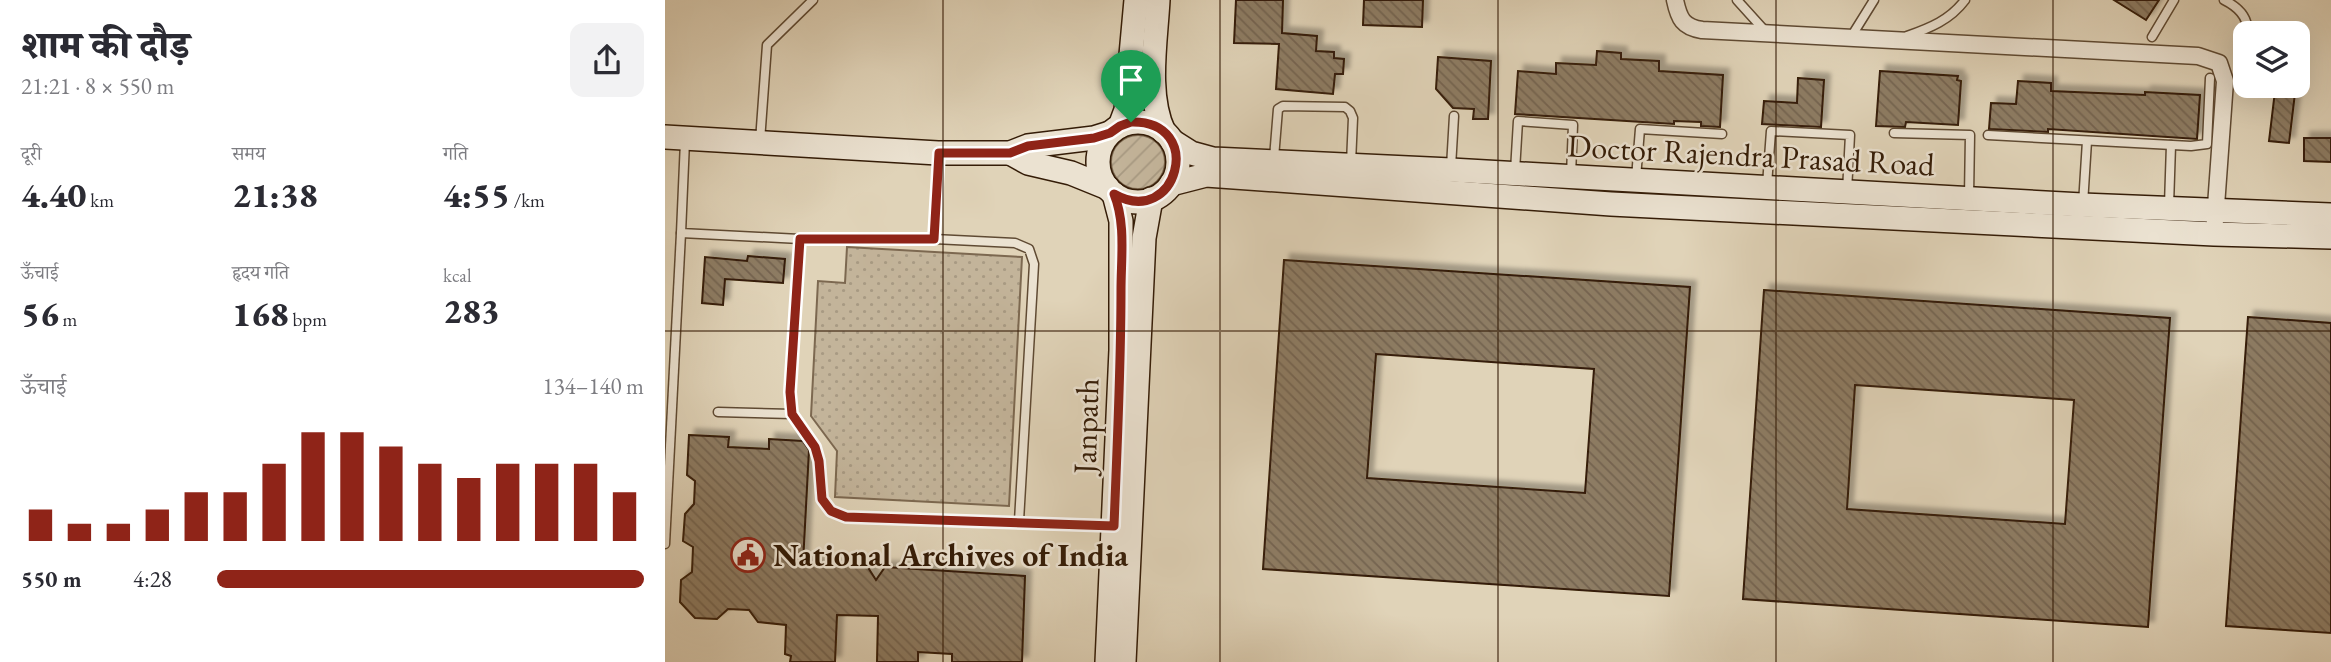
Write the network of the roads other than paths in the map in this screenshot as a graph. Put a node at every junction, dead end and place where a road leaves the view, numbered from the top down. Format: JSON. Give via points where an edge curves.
{"nodes":[{"id":1,"x":813,"y":0,"type":"edge"},
{"id":2,"x":1136,"y":0,"type":"edge"},
{"id":3,"x":1158,"y":0,"type":"edge"},
{"id":4,"x":1675,"y":0,"type":"edge"},
{"id":5,"x":1737,"y":0,"type":"edge"},
{"id":6,"x":1874,"y":0,"type":"edge"},
{"id":7,"x":1965,"y":0,"type":"edge"},
{"id":8,"x":2174,"y":0,"type":"edge"},
{"id":9,"x":2224,"y":0,"type":"edge"},
{"id":10,"x":2246,"y":21,"type":"edge"},
{"id":11,"x":1767,"y":33,"type":"junction"},
{"id":12,"x":1851,"y":37,"type":"junction"},
{"id":13,"x":2152,"y":37,"type":"dead end"},
{"id":14,"x":1896,"y":40,"type":"junction"},
{"id":15,"x":2210,"y":78,"type":"dead end"},
{"id":16,"x":1454,"y":116,"type":"dead end"},
{"id":17,"x":1115,"y":129,"type":"junction"},
{"id":18,"x":1894,"y":133,"type":"dead end"},
{"id":19,"x":1722,"y":134,"type":"dead end"},
{"id":20,"x":1988,"y":135,"type":"dead end"},
{"id":21,"x":1168,"y":136,"type":"junction"},
{"id":22,"x":675,"y":138,"type":"edge"},
{"id":23,"x":2087,"y":141,"type":"junction"},
{"id":24,"x":760,"y":142,"type":"junction"},
{"id":25,"x":2171,"y":145,"type":"junction"},
{"id":26,"x":939,"y":153,"type":"junction"},
{"id":27,"x":1010,"y":153,"type":"junction"},
{"id":28,"x":1274,"y":161,"type":"junction"},
{"id":29,"x":1351,"y":165,"type":"junction"},
{"id":30,"x":1451,"y":170,"type":"junction"},
{"id":31,"x":1515,"y":174,"type":"junction"},
{"id":32,"x":1571,"y":177,"type":"junction"},
{"id":33,"x":1636,"y":181,"type":"junction"},
{"id":34,"x":1171,"y":184,"type":"junction"},
{"id":35,"x":1766,"y":188,"type":"junction"},
{"id":36,"x":1111,"y":191,"type":"junction"},
{"id":37,"x":1847,"y":192,"type":"junction"},
{"id":38,"x":1151,"y":199,"type":"junction"},
{"id":39,"x":1969,"y":199,"type":"junction"},
{"id":40,"x":2083,"y":205,"type":"junction"},
{"id":41,"x":2169,"y":209,"type":"junction"},
{"id":42,"x":2331,"y":215,"type":"edge"},
{"id":43,"x":2214,"y":223,"type":"junction"},
{"id":44,"x":681,"y":233,"type":"junction"},
{"id":45,"x":2331,"y":237,"type":"edge"},
{"id":46,"x":800,"y":239,"type":"junction"},
{"id":47,"x":934,"y":239,"type":"junction"},
{"id":48,"x":718,"y":412,"type":"dead end"},
{"id":49,"x":792,"y":414,"type":"junction"},
{"id":50,"x":1019,"y":521,"type":"junction"},
{"id":51,"x":1114,"y":526,"type":"junction"},
{"id":52,"x":665,"y":544,"type":"edge"},
{"id":53,"x":1118,"y":612,"type":"junction"},
{"id":54,"x":1107,"y":662,"type":"edge"},
{"id":55,"x":1124,"y":662,"type":"edge"}],
"edges":[{"from":1,"to":24,"type":"lane","via":[[767,45]]},
{"from":2,"to":17,"type":"main road","via":[[1126,110]]},
{"from":3,"to":21,"type":"main road","via":[[1154,95]]},
{"from":4,"to":11,"type":"street","via":[[1689,28]]},
{"from":5,"to":11,"type":"lane"},
{"from":6,"to":12,"type":"lane"},
{"from":7,"to":14,"type":"lane","via":[[1954,14],[1933,27]]},
{"from":8,"to":13,"type":"lane"},
{"from":9,"to":10,"type":"lane"},
{"from":11,"to":12,"type":"street"},
{"from":12,"to":14,"type":"street"},
{"from":14,"to":43,"type":"street","via":[[2198,56],[2219,63],[2225,81]]},
{"from":15,"to":25,"type":"lane","via":[[2207,144]]},
{"from":16,"to":30,"type":"lane"},
{"from":17,"to":21,"type":"main road","via":[[1143,122]]},
{"from":17,"to":27,"type":"main road","via":[[1094,138],[1028,146]]},
{"from":17,"to":36,"type":"main road","via":[[1098,154],[1098,166]]},
{"from":18,"to":39,"type":"lane","via":[[1970,135]]},
{"from":19,"to":33,"type":"lane","via":[[1640,129]]},
{"from":20,"to":23,"type":"lane"},
{"from":21,"to":28,"type":"main road","name":"Doctor Rajendra Prasad Road","via":[[1191,153],[1213,159]]},
{"from":21,"to":34,"type":"main road","via":[[1177,163]]},
{"from":22,"to":24,"type":"main road"},
{"from":22,"to":44,"type":"lane"},
{"from":23,"to":25,"type":"lane"},
{"from":23,"to":40,"type":"lane"},
{"from":24,"to":26,"type":"main road"},
{"from":25,"to":41,"type":"lane"},
{"from":26,"to":27,"type":"main road"},
{"from":26,"to":47,"type":"lane"},
{"from":27,"to":36,"type":"main road"},
{"from":28,"to":29,"type":"main road","name":"Doctor Rajendra Prasad Road"},
{"from":28,"to":29,"type":"lane","via":[[1278,109],[1345,107],[1353,118]]},
{"from":29,"to":30,"type":"main road","name":"Doctor Rajendra Prasad Road"},
{"from":30,"to":31,"type":"main road","name":"Doctor Rajendra Prasad Road"},
{"from":31,"to":32,"type":"main road","name":"Doctor Rajendra Prasad Road"},
{"from":31,"to":32,"type":"lane","via":[[1518,121],[1573,125]]},
{"from":32,"to":33,"type":"main road","name":"Doctor Rajendra Prasad Road"},
{"from":33,"to":35,"type":"main road","name":"Doctor Rajendra Prasad Road"},
{"from":34,"to":38,"type":"main road"},
{"from":34,"to":43,"type":"main road","name":"Doctor Rajendra Prasad Road","via":[[1206,175],[1611,204]]},
{"from":35,"to":37,"type":"main road","name":"Doctor Rajendra Prasad Road"},
{"from":35,"to":37,"type":"lane","via":[[1771,131],[1850,135]]},
{"from":36,"to":38,"type":"main road","via":[[1132,201]]},
{"from":36,"to":51,"type":"main road","name":"Janpath","via":[[1121,221]]},
{"from":37,"to":39,"type":"main road","name":"Doctor Rajendra Prasad Road"},
{"from":38,"to":53,"type":"main road","name":"Janpath"},
{"from":39,"to":40,"type":"main road","name":"Doctor Rajendra Prasad Road"},
{"from":40,"to":41,"type":"main road","name":"Doctor Rajendra Prasad Road"},
{"from":41,"to":43,"type":"main road","name":"Doctor Rajendra Prasad Road"},
{"from":42,"to":43,"type":"main road","name":"Doctor Rajendra Prasad Road"},
{"from":43,"to":45,"type":"main road","name":"Doctor Rajendra Prasad Road"},
{"from":44,"to":46,"type":"lane"},
{"from":44,"to":52,"type":"lane"},
{"from":46,"to":47,"type":"lane"},
{"from":46,"to":49,"type":"lane"},
{"from":47,"to":50,"type":"lane","via":[[1015,243],[1030,249],[1034,264]]},
{"from":48,"to":49,"type":"lane"},
{"from":49,"to":50,"type":"lane","via":[[815,447],[822,499],[831,511],[846,517]]},
{"from":50,"to":51,"type":"lane"},
{"from":51,"to":53,"type":"main road","name":"Janpath"},
{"from":53,"to":54,"type":"main road","name":"Janpath"},
{"from":53,"to":55,"type":"main road","name":"Janpath"}]}
